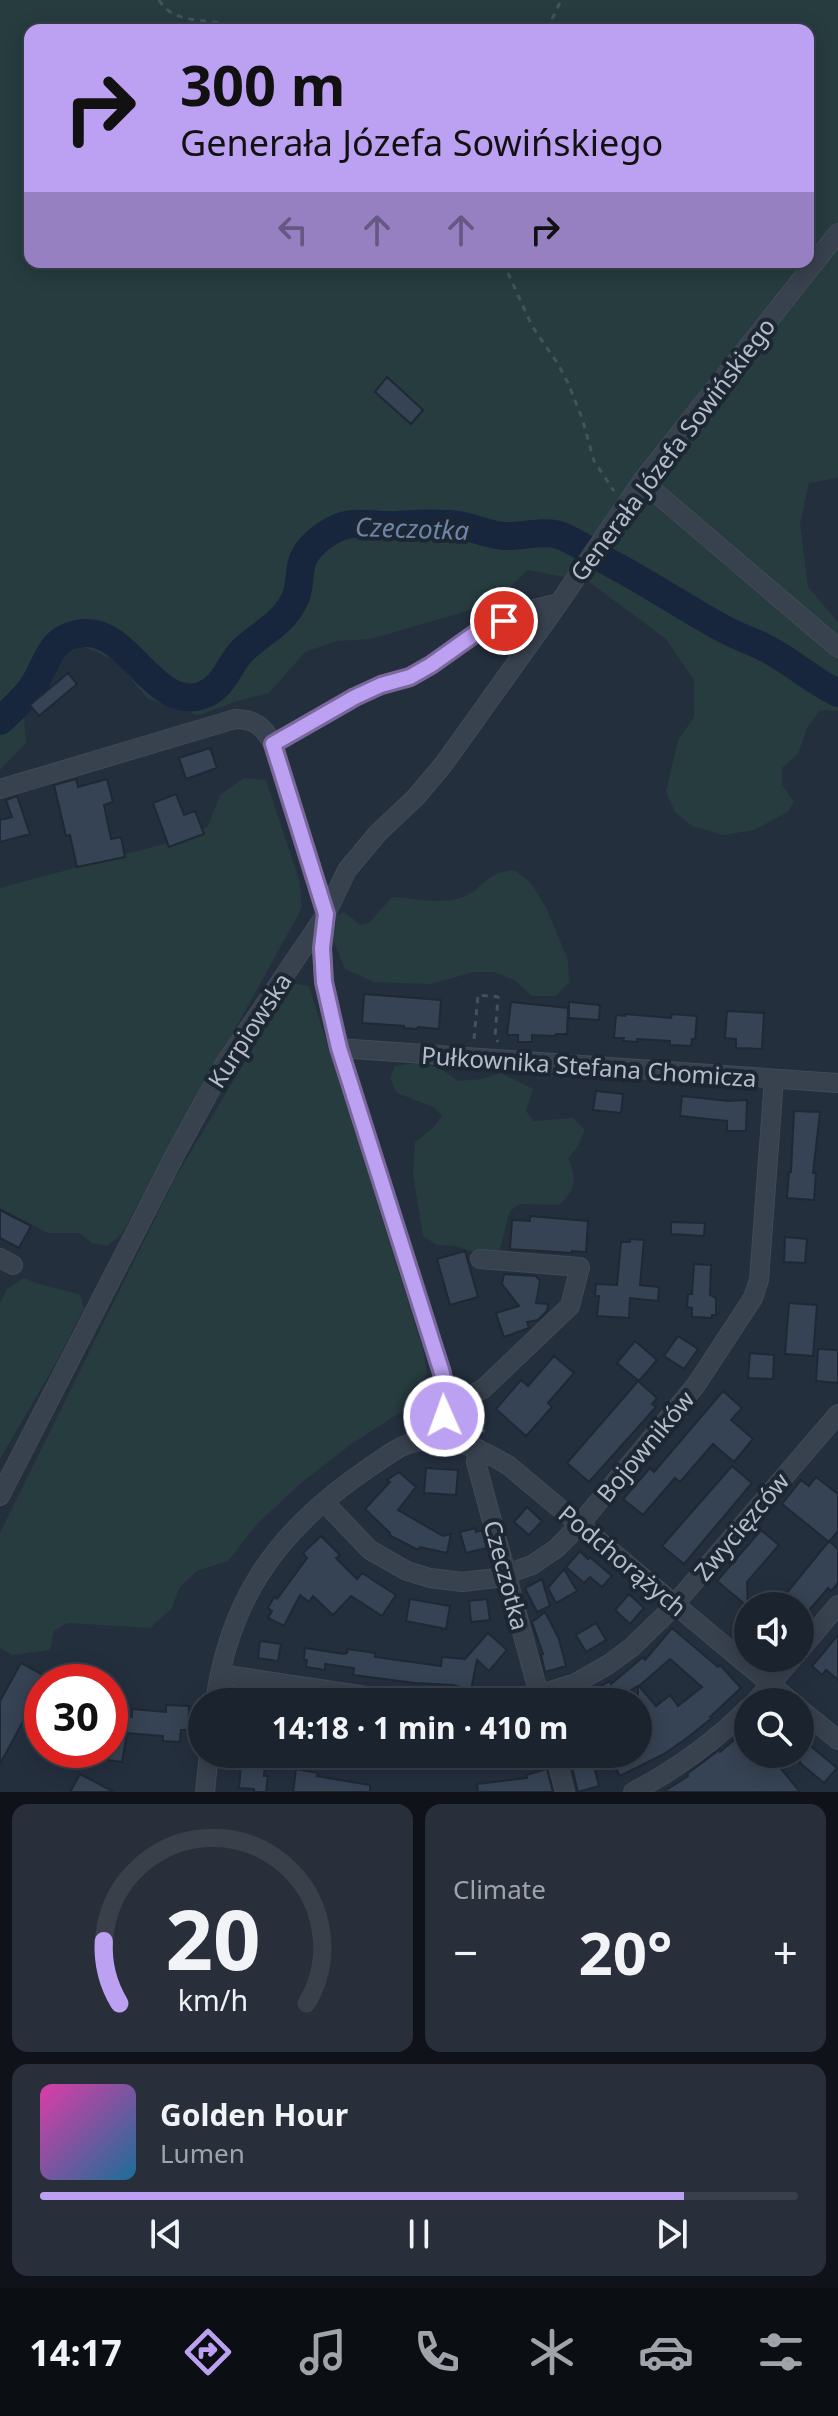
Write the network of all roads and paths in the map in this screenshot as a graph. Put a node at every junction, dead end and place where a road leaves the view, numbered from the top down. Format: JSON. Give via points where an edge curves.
{"nodes":[{"id":1,"x":159,"y":0,"type":"edge"},
{"id":2,"x":561,"y":0,"type":"edge"},
{"id":3,"x":230,"y":24,"type":"edge"},
{"id":4,"x":550,"y":24,"type":"edge"},
{"id":5,"x":838,"y":233,"type":"edge"},
{"id":6,"x":814,"y":263,"type":"edge"},
{"id":7,"x":506,"y":268,"type":"edge"},
{"id":8,"x":810,"y":268,"type":"edge"},
{"id":9,"x":642,"y":481,"type":"junction"},
{"id":10,"x":623,"y":508,"type":"junction"},
{"id":11,"x":559,"y":603,"type":"junction"},
{"id":12,"x":838,"y":648,"type":"edge"},
{"id":13,"x":273,"y":744,"type":"junction"},
{"id":14,"x":0,"y":789,"type":"edge"},
{"id":15,"x":326,"y":914,"type":"junction"},
{"id":16,"x":498,"y":997,"type":"dead end"},
{"id":17,"x":466,"y":1045,"type":"dead end"},
{"id":18,"x":339,"y":1048,"type":"junction"},
{"id":19,"x":774,"y":1079,"type":"junction"},
{"id":20,"x":838,"y":1083,"type":"edge"},
{"id":21,"x":480,"y":1259,"type":"dead end"},
{"id":22,"x":446,"y":1400,"type":"junction"},
{"id":23,"x":838,"y":1414,"type":"edge"},
{"id":24,"x":441,"y":1440,"type":"junction"},
{"id":25,"x":478,"y":1449,"type":"junction"},
{"id":26,"x":0,"y":1496,"type":"edge"},
{"id":27,"x":324,"y":1502,"type":"junction"},
{"id":28,"x":580,"y":1524,"type":"junction"},
{"id":29,"x":507,"y":1575,"type":"junction"},
{"id":30,"x":675,"y":1603,"type":"junction"},
{"id":31,"x":838,"y":1605,"type":"edge"},
{"id":32,"x":814,"y":1633,"type":"edge"},
{"id":33,"x":782,"y":1672,"type":"edge"},
{"id":34,"x":220,"y":1674,"type":"junction"},
{"id":35,"x":771,"y":1685,"type":"junction"},
{"id":36,"x":218,"y":1688,"type":"edge"},
{"id":37,"x":313,"y":1688,"type":"edge"},
{"id":38,"x":537,"y":1688,"type":"edge"},
{"id":39,"x":565,"y":1688,"type":"edge"},
{"id":40,"x":768,"y":1688,"type":"edge"},
{"id":41,"x":775,"y":1688,"type":"edge"},
{"id":42,"x":814,"y":1720,"type":"edge"},
{"id":43,"x":734,"y":1722,"type":"edge"},
{"id":44,"x":838,"y":1740,"type":"edge"},
{"id":45,"x":208,"y":1768,"type":"edge"},
{"id":46,"x":559,"y":1768,"type":"edge"},
{"id":47,"x":205,"y":1792,"type":"edge"},
{"id":48,"x":565,"y":1792,"type":"edge"},
{"id":49,"x":633,"y":1792,"type":"edge"}],
"edges":[{"from":1,"to":3,"type":"path","via":[[179,18]]},
{"from":2,"to":4,"type":"path"},
{"from":5,"to":6,"type":"street","name":"Generała Józefa Sowińskiego"},
{"from":7,"to":10,"type":"path","via":[[532,326],[568,383],[594,461]]},
{"from":8,"to":9,"type":"street","name":"Generała Józefa Sowińskiego"},
{"from":9,"to":10,"type":"street","name":"Generała Józefa Sowińskiego"},
{"from":9,"to":12,"type":"street"},
{"from":10,"to":11,"type":"street","name":"Generała Józefa Sowińskiego"},
{"from":11,"to":13,"type":"street","name":"Generała Józefa Sowińskiego","via":[[476,633],[420,671],[355,697]]},
{"from":11,"to":15,"type":"street","name":"Kurpiowska","via":[[443,765],[347,870]]},
{"from":13,"to":14,"type":"street","via":[[265,728],[235,719]]},
{"from":13,"to":15,"type":"street"},
{"from":15,"to":18,"type":"street","via":[[324,982]]},
{"from":15,"to":26,"type":"street","name":"Kurpiowska","via":[[224,1065]]},
{"from":16,"to":17,"type":"path","via":[[478,995],[475,1038]]},
{"from":18,"to":19,"type":"street","name":"Pułkownika Stefana Chomicza"},
{"from":18,"to":22,"type":"street","via":[[442,1373]]},
{"from":19,"to":20,"type":"street","name":"Pułkownika Stefana Chomicza"},
{"from":19,"to":28,"type":"street","name":"Bojowników","via":[[757,1289],[696,1385]]},
{"from":21,"to":22,"type":"street","via":[[580,1267],[570,1306],[483,1389]]},
{"from":22,"to":24,"type":"street"},
{"from":23,"to":30,"type":"street","name":"Zwycięzców"},
{"from":24,"to":25,"type":"street","name":"Podchorążych"},
{"from":24,"to":27,"type":"street","via":[[399,1448]]},
{"from":25,"to":28,"type":"street","name":"Podchorążych","via":[[509,1466]]},
{"from":25,"to":29,"type":"street","name":"Czeczotka","via":[[476,1462]]},
{"from":27,"to":29,"type":"street","name":"Bojowników","via":[[370,1550],[407,1571],[462,1582]]},
{"from":27,"to":34,"type":"street","via":[[294,1529],[258,1576],[232,1629]]},
{"from":28,"to":29,"type":"street","name":"Bojowników","via":[[546,1557]]},
{"from":28,"to":30,"type":"street","name":"Podchorążych"},
{"from":29,"to":38,"type":"street","name":"Czeczotka"},
{"from":30,"to":35,"type":"street","name":"Podchorążych"},
{"from":30,"to":39,"type":"street","name":"Zwycięzców","via":[[609,1664]]},
{"from":31,"to":32,"type":"street"},
{"from":33,"to":35,"type":"street"},
{"from":34,"to":36,"type":"street"},
{"from":34,"to":37,"type":"street"},
{"from":35,"to":40,"type":"street"},
{"from":35,"to":41,"type":"street","name":"Podchorążych"},
{"from":42,"to":44,"type":"street"},
{"from":43,"to":49,"type":"street","via":[[687,1760]]},
{"from":45,"to":47,"type":"street"},
{"from":46,"to":48,"type":"street"}]}
